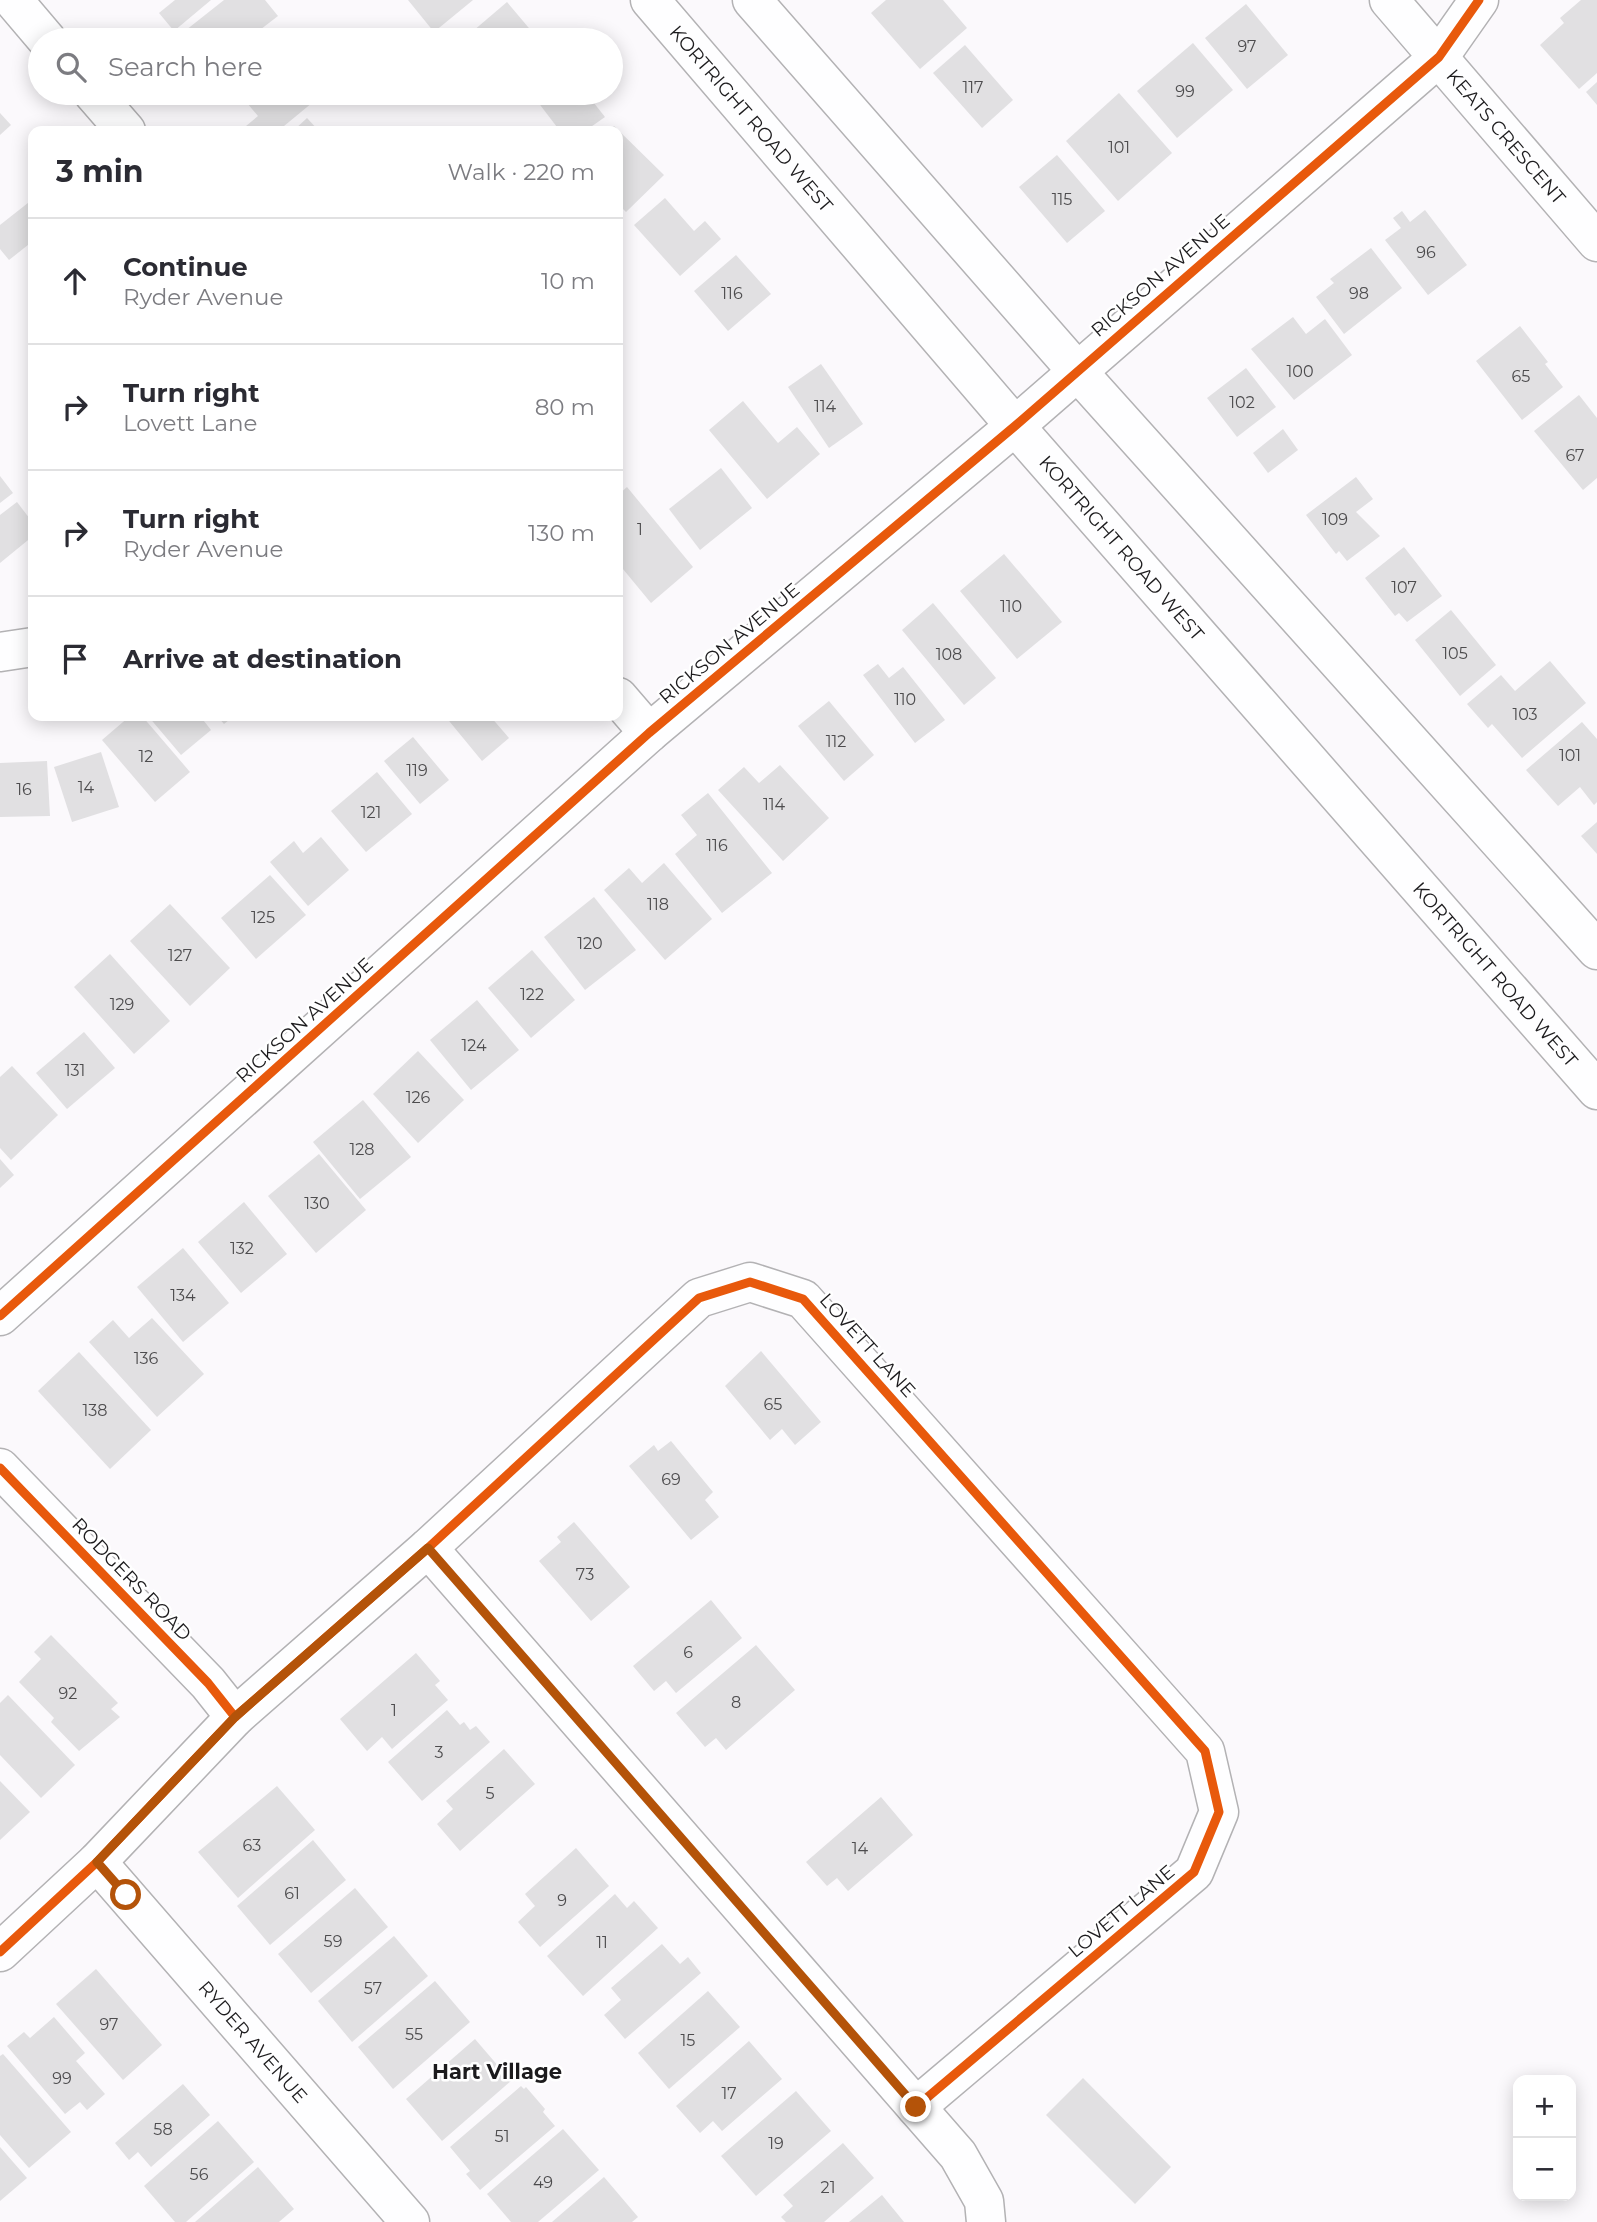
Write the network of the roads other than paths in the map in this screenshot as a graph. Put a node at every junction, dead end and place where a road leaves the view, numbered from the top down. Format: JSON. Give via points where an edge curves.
{"nodes":[{"id":1,"x":13,"y":0,"type":"edge"},
{"id":2,"x":650,"y":0,"type":"edge"},
{"id":3,"x":752,"y":0,"type":"edge"},
{"id":4,"x":1389,"y":0,"type":"edge"},
{"id":5,"x":1479,"y":0,"type":"edge"},
{"id":6,"x":37,"y":28,"type":"edge"},
{"id":7,"x":1439,"y":57,"type":"junction"},
{"id":8,"x":104,"y":105,"type":"edge"},
{"id":9,"x":123,"y":126,"type":"edge"},
{"id":10,"x":1597,"y":242,"type":"edge"},
{"id":11,"x":1077,"y":370,"type":"junction"},
{"id":12,"x":1015,"y":426,"type":"junction"},
{"id":13,"x":28,"y":648,"type":"edge"},
{"id":14,"x":0,"y":652,"type":"edge"},
{"id":15,"x":623,"y":703,"type":"edge"},
{"id":16,"x":649,"y":733,"type":"junction"},
{"id":17,"x":1597,"y":950,"type":"edge"},
{"id":18,"x":1597,"y":1090,"type":"edge"},
{"id":19,"x":0,"y":1316,"type":"edge"},
{"id":20,"x":0,"y":1468,"type":"edge"},
{"id":21,"x":428,"y":1548,"type":"junction"},
{"id":22,"x":235,"y":1717,"type":"junction"},
{"id":23,"x":97,"y":1862,"type":"junction"},
{"id":24,"x":0,"y":1952,"type":"edge"},
{"id":25,"x":916,"y":2107,"type":"junction"},
{"id":26,"x":410,"y":2222,"type":"edge"},
{"id":27,"x":986,"y":2222,"type":"edge"}],
"edges":[{"from":1,"to":6,"type":"street"},
{"from":2,"to":12,"type":"street","name":"KORTRIGHT ROAD WEST"},
{"from":3,"to":11,"type":"street"},
{"from":4,"to":7,"type":"street","name":"KEATS CRESCENT"},
{"from":5,"to":7,"type":"street","name":"RICKSON AVENUE"},
{"from":7,"to":10,"type":"street","name":"KEATS CRESCENT"},
{"from":7,"to":11,"type":"street","name":"RICKSON AVENUE"},
{"from":8,"to":9,"type":"street"},
{"from":11,"to":12,"type":"street","name":"RICKSON AVENUE"},
{"from":11,"to":17,"type":"street"},
{"from":12,"to":16,"type":"street","name":"RICKSON AVENUE"},
{"from":12,"to":18,"type":"street","name":"KORTRIGHT ROAD WEST"},
{"from":13,"to":14,"type":"street"},
{"from":15,"to":16,"type":"street"},
{"from":16,"to":19,"type":"street","name":"RICKSON AVENUE"},
{"from":20,"to":22,"type":"street","name":"RODGERS ROAD"},
{"from":21,"to":22,"type":"street","name":"LOVETT LANE"},
{"from":21,"to":25,"type":"street"},
{"from":21,"to":25,"type":"street","name":"LOVETT LANE","via":[[699,1298],[750,1283],[803,1299],[1205,1751],[1219,1812],[1194,1872]]},
{"from":22,"to":23,"type":"street","name":"LOVETT LANE"},
{"from":23,"to":24,"type":"street","name":"LOVETT LANE"},
{"from":23,"to":26,"type":"street","name":"RYDER AVENUE"},
{"from":25,"to":27,"type":"street","via":[[958,2155],[984,2201]]}]}
